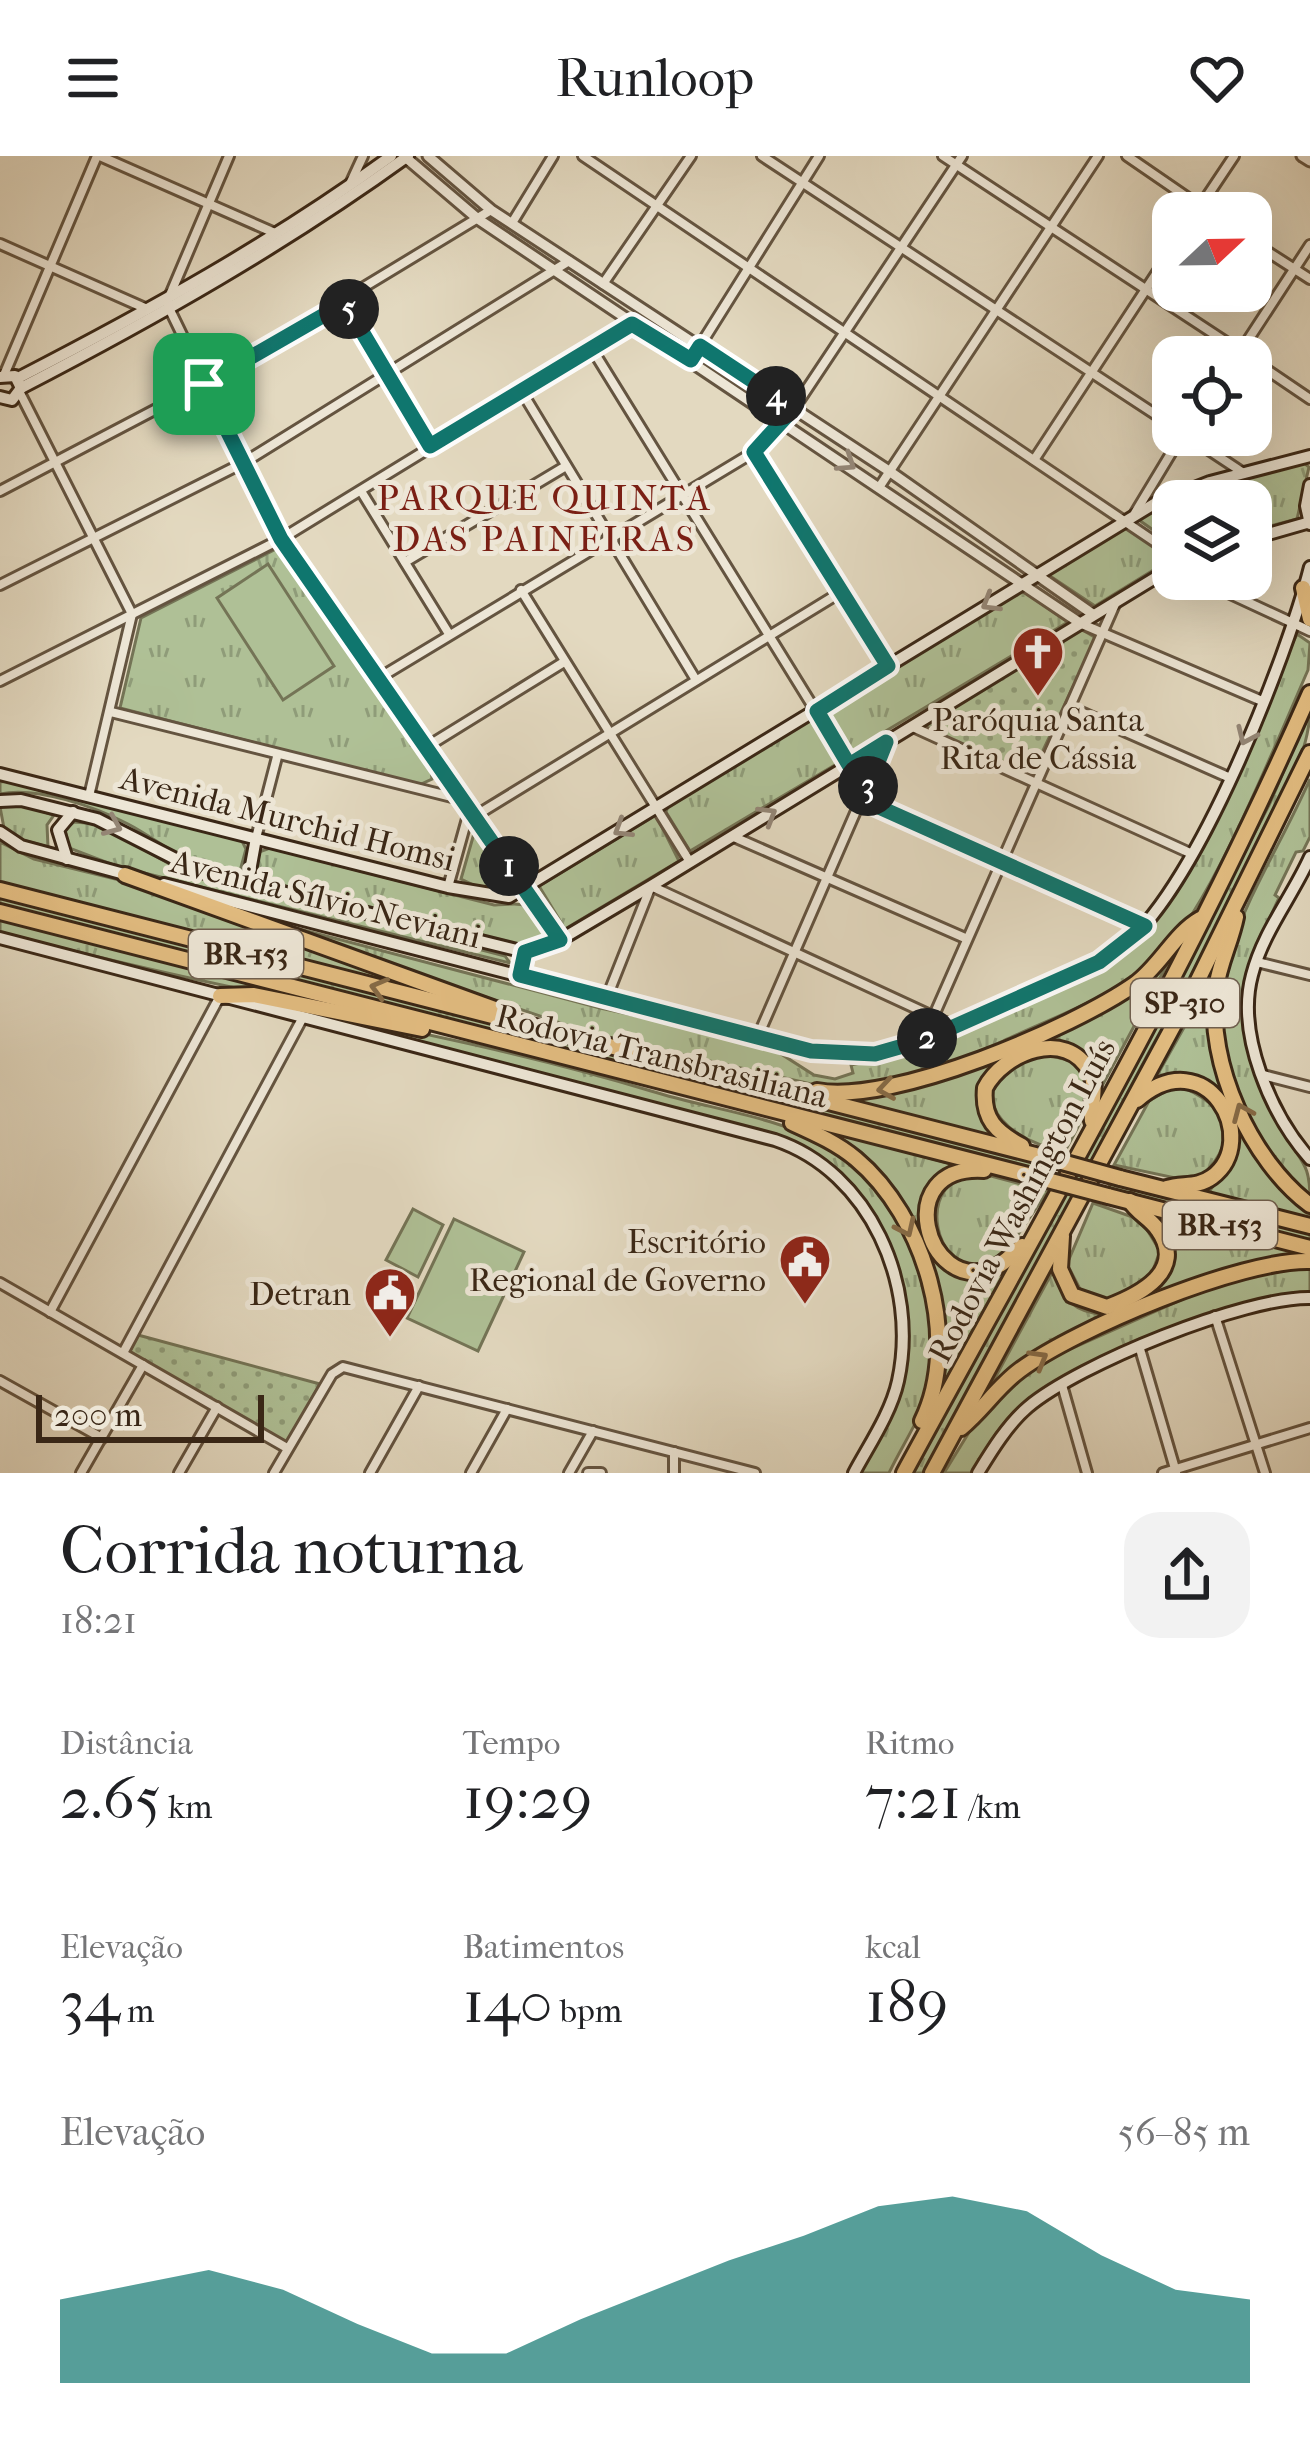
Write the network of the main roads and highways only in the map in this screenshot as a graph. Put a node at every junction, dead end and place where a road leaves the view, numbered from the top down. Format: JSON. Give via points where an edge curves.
{"nodes":[{"id":1,"x":392,"y":156,"type":"edge"},
{"id":2,"x":406,"y":156,"type":"edge"},
{"id":3,"x":352,"y":191,"type":"junction"},
{"id":4,"x":9,"y":386,"type":"edge"},
{"id":5,"x":1310,"y":456,"type":"edge"},
{"id":6,"x":1310,"y":485,"type":"edge"},
{"id":7,"x":1310,"y":523,"type":"edge"},
{"id":8,"x":1272,"y":533,"type":"edge"},
{"id":9,"x":1310,"y":567,"type":"edge"},
{"id":10,"x":1152,"y":579,"type":"edge"},
{"id":11,"x":1303,"y":588,"type":"junction"},
{"id":12,"x":1310,"y":620,"type":"edge"},
{"id":13,"x":1310,"y":679,"type":"edge"},
{"id":14,"x":1307,"y":700,"type":"edge"},
{"id":15,"x":1310,"y":753,"type":"edge"},
{"id":16,"x":0,"y":774,"type":"edge"},
{"id":17,"x":0,"y":801,"type":"edge"},
{"id":18,"x":73,"y":812,"type":"junction"},
{"id":19,"x":0,"y":832,"type":"edge"},
{"id":20,"x":256,"y":838,"type":"junction"},
{"id":21,"x":67,"y":859,"type":"junction"},
{"id":22,"x":1309,"y":862,"type":"edge"},
{"id":23,"x":125,"y":874,"type":"junction"},
{"id":24,"x":248,"y":882,"type":"junction"},
{"id":25,"x":0,"y":890,"type":"edge"},
{"id":26,"x":1240,"y":898,"type":"junction"},
{"id":27,"x":0,"y":912,"type":"edge"},
{"id":28,"x":1204,"y":917,"type":"junction"},
{"id":29,"x":0,"y":938,"type":"edge"},
{"id":30,"x":525,"y":952,"type":"junction"},
{"id":31,"x":520,"y":975,"type":"junction"},
{"id":32,"x":220,"y":996,"type":"junction"},
{"id":33,"x":525,"y":1025,"type":"junction"},
{"id":34,"x":489,"y":1039,"type":"junction"},
{"id":35,"x":765,"y":1085,"type":"junction"},
{"id":36,"x":754,"y":1106,"type":"junction"},
{"id":37,"x":1128,"y":1108,"type":"junction"},
{"id":38,"x":1093,"y":1124,"type":"junction"},
{"id":39,"x":1030,"y":1154,"type":"junction"},
{"id":40,"x":1307,"y":1155,"type":"edge"},
{"id":41,"x":1001,"y":1169,"type":"junction"},
{"id":42,"x":1166,"y":1188,"type":"junction"},
{"id":43,"x":1130,"y":1201,"type":"junction"},
{"id":44,"x":1310,"y":1205,"type":"edge"},
{"id":45,"x":1310,"y":1226,"type":"edge"},
{"id":46,"x":1062,"y":1232,"type":"junction"},
{"id":47,"x":1031,"y":1240,"type":"junction"},
{"id":48,"x":1310,"y":1248,"type":"edge"},
{"id":49,"x":1310,"y":1261,"type":"edge"},
{"id":50,"x":1310,"y":1298,"type":"edge"},
{"id":51,"x":952,"y":1436,"type":"junction"},
{"id":52,"x":922,"y":1441,"type":"junction"},
{"id":53,"x":854,"y":1473,"type":"edge"},
{"id":54,"x":904,"y":1473,"type":"edge"},
{"id":55,"x":932,"y":1473,"type":"edge"},
{"id":56,"x":978,"y":1473,"type":"edge"}],
"edges":[{"from":1,"to":3,"type":"main road"},
{"from":2,"to":3,"type":"main road"},
{"from":3,"to":4,"type":"main road","via":[[162,310]]},
{"from":5,"to":20,"type":"main road","name":"Avenida Murchid Homsi","one_way":true,"via":[[1244,472],[1130,517],[525,889],[492,897]]},
{"from":6,"to":7,"type":"main road"},
{"from":7,"to":8,"type":"main road"},
{"from":9,"to":11,"type":"main road","name":"Avenida Sílvio Neviani"},
{"from":30,"to":10,"type":"main road","one_way":true,"via":[[651,886]]},
{"from":11,"to":12,"type":"highway"},
{"from":11,"to":31,"type":"main road","name":"Avenida Sílvio Neviani","one_way":true,"via":[[1262,701],[1190,853],[1145,926],[1099,962],[924,1040],[834,1055]]},
{"from":13,"to":14,"type":"highway","name":"Rodovia Washington Luís"},
{"from":14,"to":28,"type":"highway","name":"Rodovia Washington Luís","number":"SP-310"},
{"from":15,"to":26,"type":"highway","name":"Rodovia Washington Luís","number":"SP-310"},
{"from":16,"to":20,"type":"main road","name":"Avenida Murchid Homsi"},
{"from":17,"to":18,"type":"main road","name":"Avenida Murchid Homsi"},
{"from":18,"to":21,"type":"main road","via":[[58,830]]},
{"from":18,"to":24,"type":"main road","name":"Avenida Murchid Homsi","one_way":true,"via":[[124,829],[201,872]]},
{"from":19,"to":21,"type":"main road","name":"Avenida Sílvio Neviani"},
{"from":20,"to":24,"type":"main road"},
{"from":21,"to":23,"type":"main road","name":"Avenida Sílvio Neviani"},
{"from":22,"to":40,"type":"main road","via":[[1257,962],[1248,1006],[1263,1075]]},
{"from":23,"to":31,"type":"main road","name":"Avenida Sílvio Neviani"},
{"from":23,"to":33,"type":"highway"},
{"from":24,"to":30,"type":"main road","name":"Avenida Murchid Homsi"},
{"from":33,"to":25,"type":"highway","name":"Rodovia Transbrasiliana","number":"BR-153","one_way":true},
{"from":26,"to":37,"type":"highway","name":"Rodovia Washington Luís","number":"SP-310"},
{"from":44,"to":26,"type":"highway","one_way":true,"via":[[1268,1162],[1217,1042],[1216,990]]},
{"from":27,"to":34,"type":"highway","name":"Rodovia Transbrasiliana","number":"BR-153"},
{"from":28,"to":35,"type":"highway","one_way":true,"via":[[1119,994],[941,1074],[859,1093]]},
{"from":28,"to":38,"type":"highway","name":"Rodovia Washington Luís","number":"SP-310"},
{"from":29,"to":32,"type":"main road"},
{"from":30,"to":31,"type":"main road"},
{"from":32,"to":34,"type":"highway","via":[[254,995]]},
{"from":32,"to":53,"type":"main road","via":[[787,1144],[821,1161],[861,1202],[893,1271],[902,1348],[898,1384]]},
{"from":33,"to":35,"type":"highway","name":"Rodovia Transbrasiliana","number":"BR-153"},
{"from":34,"to":36,"type":"highway","name":"Rodovia Transbrasiliana","number":"BR-153"},
{"from":35,"to":39,"type":"highway","name":"Rodovia Transbrasiliana","number":"BR-153"},
{"from":36,"to":41,"type":"highway","name":"Rodovia Transbrasiliana","number":"BR-153"},
{"from":36,"to":52,"type":"highway","one_way":true,"via":[[860,1162],[908,1230],[938,1316],[938,1364]]},
{"from":37,"to":42,"type":"highway","via":[[1156,1084],[1180,1078],[1205,1086],[1222,1109],[1231,1142],[1221,1168],[1197,1185]]},
{"from":37,"to":46,"type":"highway","name":"Rodovia Washington Luís","number":"SP-310"},
{"from":38,"to":39,"type":"highway","via":[[1093,1082],[1081,1060],[1058,1048],[1031,1052],[992,1076],[984,1102],[994,1128]]},
{"from":38,"to":47,"type":"highway","name":"Rodovia Washington Luís","number":"SP-310"},
{"from":39,"to":42,"type":"highway","name":"Rodovia Transbrasiliana","number":"BR-153","bridge":true},
{"from":41,"to":43,"type":"highway","name":"Rodovia Transbrasiliana","number":"BR-153","bridge":true},
{"from":41,"to":47,"type":"highway","via":[[961,1171],[930,1193],[926,1216],[938,1251],[974,1273],[998,1267]]},
{"from":42,"to":45,"type":"highway","name":"Rodovia Transbrasiliana","number":"BR-153"},
{"from":43,"to":46,"type":"highway","via":[[1156,1227],[1166,1255],[1158,1279],[1136,1296],[1107,1307],[1072,1295],[1060,1269]]},
{"from":43,"to":48,"type":"highway","name":"Rodovia Transbrasiliana","number":"BR-153"},
{"from":46,"to":51,"type":"highway","name":"Rodovia Washington Luís","number":"SP-310"},
{"from":47,"to":52,"type":"highway","name":"Rodovia Washington Luís","number":"SP-310"},
{"from":51,"to":49,"type":"highway","one_way":true,"via":[[1000,1386],[1051,1351],[1231,1273]]},
{"from":50,"to":56,"type":"main road","via":[[1215,1316],[1062,1385],[1028,1408]]},
{"from":51,"to":55,"type":"highway","name":"Rodovia Washington Luís","number":"SP-310"},
{"from":52,"to":54,"type":"highway","name":"Rodovia Washington Luís","number":"SP-310"}]}
